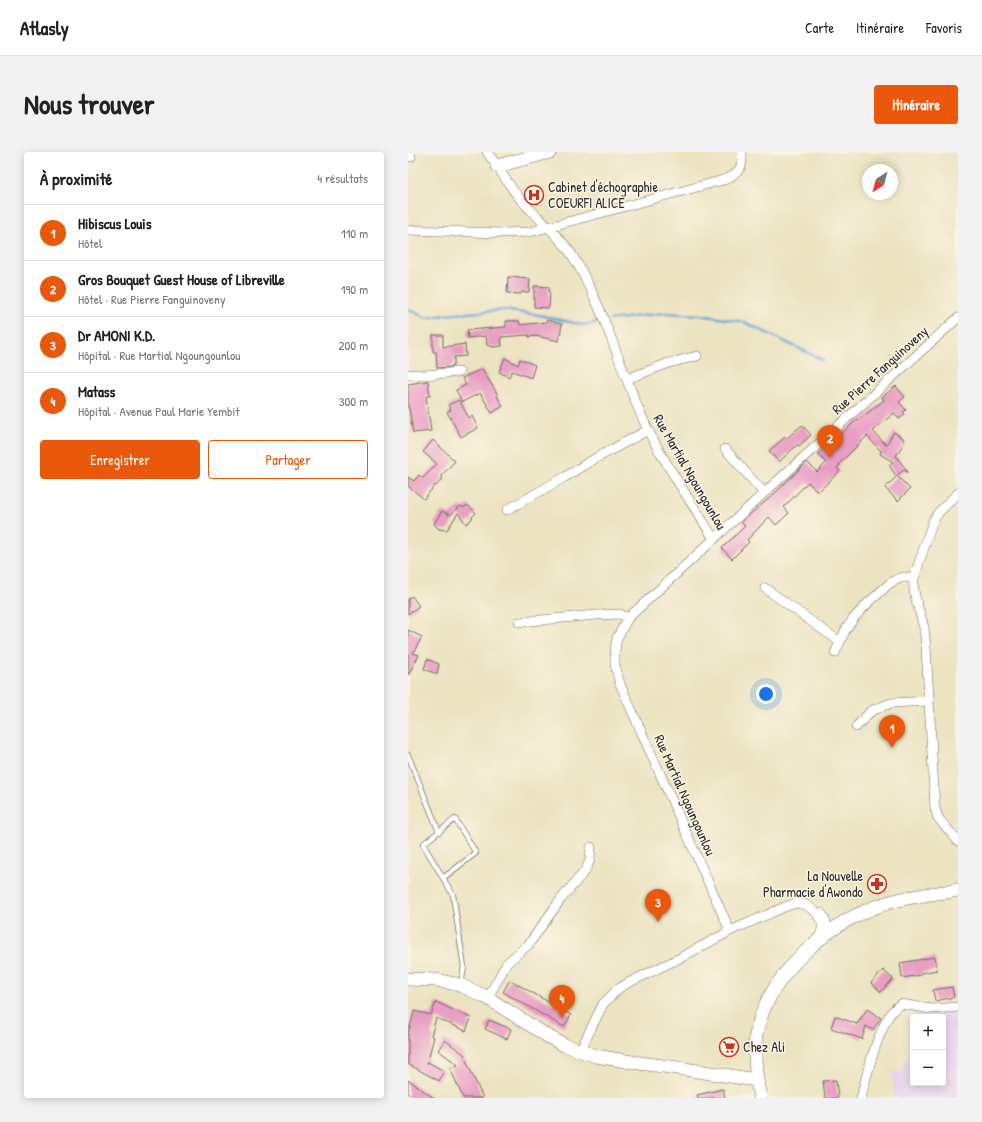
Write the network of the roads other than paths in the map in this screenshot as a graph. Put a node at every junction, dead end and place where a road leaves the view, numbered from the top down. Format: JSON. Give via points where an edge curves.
{"nodes":[{"id":1,"x":487,"y":152,"type":"edge"},
{"id":2,"x":550,"y":152,"type":"edge"},
{"id":3,"x":742,"y":152,"type":"edge"},
{"id":4,"x":497,"y":166,"type":"junction"},
{"id":5,"x":546,"y":227,"type":"junction"},
{"id":6,"x":408,"y":230,"type":"edge"},
{"id":7,"x":958,"y":318,"type":"edge"},
{"id":8,"x":697,"y":356,"type":"dead end"},
{"id":9,"x":459,"y":372,"type":"dead end"},
{"id":10,"x":408,"y":374,"type":"edge"},
{"id":11,"x":627,"y":379,"type":"junction"},
{"id":12,"x":648,"y":430,"type":"junction"},
{"id":13,"x":725,"y":449,"type":"dead end"},
{"id":14,"x":764,"y":493,"type":"junction"},
{"id":15,"x":958,"y":493,"type":"edge"},
{"id":16,"x":507,"y":510,"type":"dead end"},
{"id":17,"x":714,"y":539,"type":"junction"},
{"id":18,"x":914,"y":578,"type":"junction"},
{"id":19,"x":765,"y":588,"type":"dead end"},
{"id":20,"x":628,"y":618,"type":"junction"},
{"id":21,"x":519,"y":622,"type":"dead end"},
{"id":22,"x":840,"y":642,"type":"junction"},
{"id":23,"x":835,"y":653,"type":"dead end"},
{"id":24,"x":928,"y":701,"type":"junction"},
{"id":25,"x":856,"y":727,"type":"dead end"},
{"id":26,"x":408,"y":755,"type":"edge"},
{"id":27,"x":439,"y":832,"type":"junction"},
{"id":28,"x":958,"y":841,"type":"edge"},
{"id":29,"x":591,"y":847,"type":"dead end"},
{"id":30,"x":443,"y":878,"type":"junction"},
{"id":31,"x":958,"y":890,"type":"edge"},
{"id":32,"x":820,"y":915,"type":"junction"},
{"id":33,"x":842,"y":922,"type":"junction"},
{"id":34,"x":730,"y":931,"type":"junction"},
{"id":35,"x":821,"y":938,"type":"junction"},
{"id":36,"x":408,"y":980,"type":"edge"},
{"id":37,"x":460,"y":985,"type":"junction"},
{"id":38,"x":487,"y":999,"type":"junction"},
{"id":39,"x":958,"y":1007,"type":"edge"},
{"id":40,"x":580,"y":1051,"type":"junction"},
{"id":41,"x":756,"y":1080,"type":"junction"},
{"id":42,"x":760,"y":1098,"type":"edge"},
{"id":43,"x":861,"y":1098,"type":"edge"}],
"edges":[{"from":1,"to":4,"type":"street","name":"Rue Martial Ngoungounlou"},
{"from":2,"to":4,"type":"main road"},
{"from":3,"to":5,"type":"street","via":[[739,171],[727,179]]},
{"from":4,"to":5,"type":"street","name":"Rue Martial Ngoungounlou","via":[[520,198]]},
{"from":5,"to":6,"type":"street","via":[[530,232],[502,233]]},
{"from":5,"to":11,"type":"street","name":"Rue Martial Ngoungounlou","via":[[571,253],[592,291]]},
{"from":7,"to":14,"type":"street","name":"Rue Pierre Fanguinoveny"},
{"from":8,"to":11,"type":"street","via":[[669,363]]},
{"from":9,"to":10,"type":"street"},
{"from":11,"to":12,"type":"street","name":"Rue Martial Ngoungounlou"},
{"from":12,"to":16,"type":"street"},
{"from":12,"to":17,"type":"street","name":"Rue Martial Ngoungounlou"},
{"from":13,"to":14,"type":"street"},
{"from":14,"to":17,"type":"street","name":"Rue Pierre Fanguinoveny"},
{"from":15,"to":18,"type":"street","via":[[938,513]]},
{"from":17,"to":20,"type":"street","name":"Rue Martial Ngoungounlou"},
{"from":18,"to":22,"type":"street","via":[[902,578],[890,583],[854,618]]},
{"from":18,"to":24,"type":"street","via":[[914,594],[924,627]]},
{"from":19,"to":22,"type":"street"},
{"from":20,"to":21,"type":"street","via":[[620,614]]},
{"from":20,"to":34,"type":"street","name":"Rue Martial Ngoungounlou","via":[[617,638],[615,650],[615,665],[620,684]]},
{"from":22,"to":23,"type":"street"},
{"from":24,"to":25,"type":"street","via":[[891,703],[871,711]]},
{"from":24,"to":28,"type":"street","via":[[935,808],[938,818]]},
{"from":26,"to":27,"type":"lane"},
{"from":27,"to":30,"type":"lane","via":[[423,844]]},
{"from":27,"to":30,"type":"lane","via":[[456,819],[476,854]]},
{"from":29,"to":38,"type":"street","via":[[590,860],[585,871],[529,944],[507,963]]},
{"from":30,"to":37,"type":"lane","via":[[453,895],[464,967]]},
{"from":31,"to":33,"type":"main road","via":[[904,898]]},
{"from":32,"to":33,"type":"main road","via":[[832,921]]},
{"from":32,"to":34,"type":"street","via":[[806,905],[797,903]]},
{"from":32,"to":35,"type":"main road","via":[[825,925]]},
{"from":33,"to":35,"type":"main road"},
{"from":34,"to":40,"type":"street","via":[[618,989],[603,1004]]},
{"from":35,"to":41,"type":"main road","via":[[788,970],[767,1002],[756,1034]]},
{"from":36,"to":37,"type":"main road","via":[[436,980]]},
{"from":37,"to":38,"type":"main road"},
{"from":38,"to":40,"type":"main road","via":[[549,1037]]},
{"from":39,"to":43,"type":"street","via":[[932,1009],[901,1004],[897,1006],[876,1044]]},
{"from":40,"to":41,"type":"main road","via":[[632,1062]]},
{"from":41,"to":42,"type":"main road"}]}
